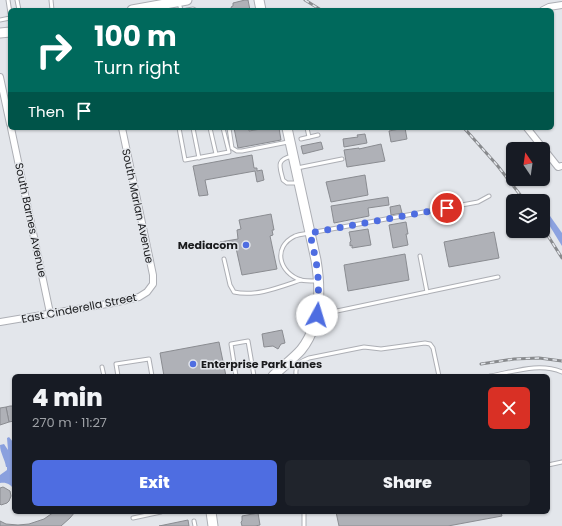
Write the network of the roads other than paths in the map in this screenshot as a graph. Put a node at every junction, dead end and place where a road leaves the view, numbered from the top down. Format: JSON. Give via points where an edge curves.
{"nodes":[{"id":1,"x":182,"y":4,"type":"edge"},
{"id":2,"x":562,"y":4,"type":"edge"},
{"id":3,"x":157,"y":8,"type":"edge"},
{"id":4,"x":547,"y":8,"type":"edge"},
{"id":5,"x":0,"y":77,"type":"edge"},
{"id":6,"x":8,"y":115,"type":"edge"},
{"id":7,"x":11,"y":130,"type":"edge"},
{"id":8,"x":122,"y":130,"type":"edge"},
{"id":9,"x":179,"y":130,"type":"edge"},
{"id":10,"x":193,"y":130,"type":"edge"},
{"id":11,"x":210,"y":130,"type":"edge"},
{"id":12,"x":224,"y":130,"type":"edge"},
{"id":13,"x":229,"y":130,"type":"edge"},
{"id":14,"x":287,"y":130,"type":"edge"},
{"id":15,"x":307,"y":130,"type":"edge"},
{"id":16,"x":528,"y":130,"type":"edge"},
{"id":17,"x":318,"y":135,"type":"dead end"},
{"id":18,"x":309,"y":137,"type":"junction"},
{"id":19,"x":301,"y":138,"type":"dead end"},
{"id":20,"x":290,"y":142,"type":"junction"},
{"id":21,"x":216,"y":154,"type":"junction"},
{"id":22,"x":293,"y":155,"type":"junction"},
{"id":23,"x":200,"y":158,"type":"junction"},
{"id":24,"x":342,"y":159,"type":"dead end"},
{"id":25,"x":560,"y":166,"type":"edge"},
{"id":26,"x":296,"y":168,"type":"junction"},
{"id":27,"x":299,"y":183,"type":"junction"},
{"id":28,"x":489,"y":196,"type":"dead end"},
{"id":29,"x":310,"y":233,"type":"junction"},
{"id":30,"x":420,"y":256,"type":"dead end"},
{"id":31,"x":224,"y":259,"type":"dead end"},
{"id":32,"x":498,"y":278,"type":"dead end"},
{"id":33,"x":301,"y":280,"type":"junction"},
{"id":34,"x":318,"y":282,"type":"junction"},
{"id":35,"x":152,"y":284,"type":"joint"},
{"id":36,"x":427,"y":292,"type":"junction"},
{"id":37,"x":50,"y":313,"type":"junction"},
{"id":38,"x":317,"y":315,"type":"junction"},
{"id":39,"x":0,"y":322,"type":"edge"},
{"id":40,"x":102,"y":367,"type":"dead end"},
{"id":41,"x":562,"y":372,"type":"edge"},
{"id":42,"x":104,"y":374,"type":"edge"},
{"id":43,"x":118,"y":374,"type":"edge"},
{"id":44,"x":152,"y":374,"type":"edge"},
{"id":45,"x":236,"y":374,"type":"edge"},
{"id":46,"x":254,"y":374,"type":"edge"},
{"id":47,"x":275,"y":374,"type":"edge"},
{"id":48,"x":296,"y":374,"type":"edge"},
{"id":49,"x":439,"y":374,"type":"edge"},
{"id":50,"x":500,"y":374,"type":"edge"},
{"id":51,"x":562,"y":462,"type":"edge"},
{"id":52,"x":550,"y":465,"type":"edge"},
{"id":53,"x":152,"y":514,"type":"edge"},
{"id":54,"x":211,"y":514,"type":"edge"},
{"id":55,"x":304,"y":514,"type":"edge"},
{"id":56,"x":133,"y":518,"type":"dead end"},
{"id":57,"x":194,"y":521,"type":"dead end"},
{"id":58,"x":195,"y":526,"type":"edge"},
{"id":59,"x":213,"y":526,"type":"edge"},
{"id":60,"x":304,"y":526,"type":"edge"}],
"edges":[{"from":1,"to":3,"type":"street"},
{"from":2,"to":4,"type":"street"},
{"from":5,"to":6,"type":"street"},
{"from":7,"to":37,"type":"street","name":"South Barnes Avenue"},
{"from":8,"to":35,"type":"street","name":"South Marlan Avenue","via":[[153,275]]},
{"from":9,"to":23,"type":"lane","via":[[185,160]]},
{"from":10,"to":23,"type":"lane"},
{"from":11,"to":21,"type":"lane"},
{"from":12,"to":21,"type":"lane","via":[[229,152]]},
{"from":13,"to":20,"type":"lane","via":[[232,148],[237,151]]},
{"from":14,"to":20,"type":"street"},
{"from":15,"to":18,"type":"lane"},
{"from":16,"to":25,"type":"street"},
{"from":17,"to":18,"type":"lane"},
{"from":18,"to":19,"type":"lane"},
{"from":20,"to":22,"type":"street"},
{"from":21,"to":23,"type":"lane"},
{"from":22,"to":26,"type":"street"},
{"from":22,"to":27,"type":"lane","via":[[281,160],[280,166],[283,180],[287,183]]},
{"from":24,"to":26,"type":"lane"},
{"from":26,"to":27,"type":"street"},
{"from":27,"to":29,"type":"street"},
{"from":28,"to":29,"type":"lane","via":[[478,202]]},
{"from":29,"to":33,"type":"lane","via":[[300,234],[287,242],[280,256],[282,265],[288,273]]},
{"from":29,"to":34,"type":"street"},
{"from":30,"to":36,"type":"lane"},
{"from":31,"to":33,"type":"lane","via":[[234,292],[263,292]]},
{"from":32,"to":36,"type":"lane"},
{"from":33,"to":34,"type":"lane"},
{"from":34,"to":38,"type":"street"},
{"from":35,"to":37,"type":"street","name":"East Cinderella Street","via":[[140,297]]},
{"from":36,"to":38,"type":"lane"},
{"from":37,"to":39,"type":"street","name":"East Cinderella Street"},
{"from":38,"to":47,"type":"street","via":[[304,345]]},
{"from":40,"to":42,"type":"lane"},
{"from":41,"to":50,"type":"lane","via":[[546,367]]},
{"from":43,"to":44,"type":"lane","via":[[116,364],[149,359]]},
{"from":45,"to":46,"type":"lane","via":[[231,344],[248,341]]},
{"from":48,"to":49,"type":"lane","via":[[297,365],[309,358],[364,347],[381,348],[424,343],[430,344],[433,348]]},
{"from":51,"to":52,"type":"lane"},
{"from":53,"to":56,"type":"lane"},
{"from":54,"to":59,"type":"street"},
{"from":55,"to":60,"type":"lane"},
{"from":57,"to":58,"type":"lane"}]}
